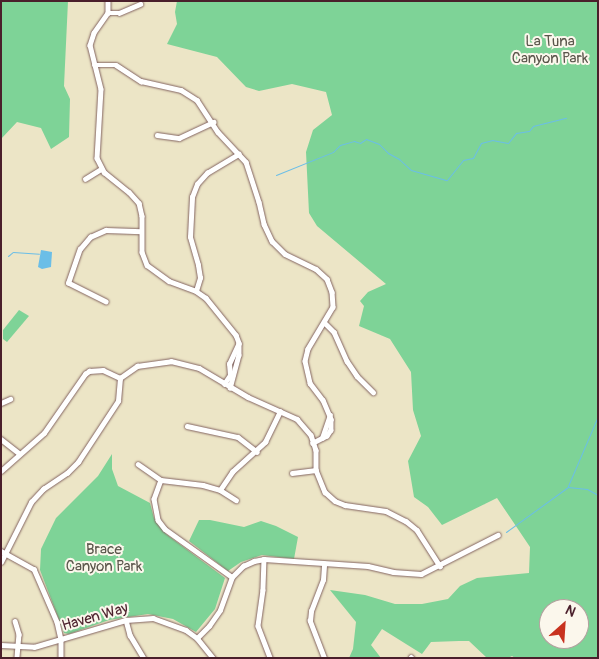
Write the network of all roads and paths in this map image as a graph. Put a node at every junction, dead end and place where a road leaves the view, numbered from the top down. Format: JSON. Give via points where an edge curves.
{"nodes":[{"id":1,"x":108,"y":1,"type":"edge"},
{"id":2,"x":140,"y":4,"type":"dead end"},
{"id":3,"x":108,"y":13,"type":"junction"},
{"id":4,"x":94,"y":65,"type":"junction"},
{"id":5,"x":213,"y":122,"type":"junction"},
{"id":6,"x":157,"y":135,"type":"dead end"},
{"id":7,"x":239,"y":154,"type":"junction"},
{"id":8,"x":101,"y":169,"type":"junction"},
{"id":9,"x":85,"y":179,"type":"dead end"},
{"id":10,"x":141,"y":231,"type":"junction"},
{"id":11,"x":196,"y":291,"type":"junction"},
{"id":12,"x":106,"y":302,"type":"dead end"},
{"id":13,"x":325,"y":323,"type":"junction"},
{"id":14,"x":239,"y":343,"type":"junction"},
{"id":15,"x":120,"y":378,"type":"junction"},
{"id":16,"x":224,"y":384,"type":"junction"},
{"id":17,"x":230,"y":388,"type":"junction"},
{"id":18,"x":373,"y":392,"type":"dead end"},
{"id":19,"x":10,"y":398,"type":"dead end"},
{"id":20,"x":1,"y":402,"type":"edge"},
{"id":21,"x":280,"y":410,"type":"junction"},
{"id":22,"x":187,"y":426,"type":"dead end"},
{"id":23,"x":1,"y":439,"type":"edge"},
{"id":24,"x":313,"y":443,"type":"junction"},
{"id":25,"x":257,"y":452,"type":"junction"},
{"id":26,"x":19,"y":453,"type":"junction"},
{"id":27,"x":138,"y":464,"type":"dead end"},
{"id":28,"x":316,"y":470,"type":"junction"},
{"id":29,"x":1,"y":471,"type":"edge"},
{"id":30,"x":292,"y":473,"type":"dead end"},
{"id":31,"x":161,"y":480,"type":"junction"},
{"id":32,"x":220,"y":490,"type":"junction"},
{"id":33,"x":236,"y":500,"type":"dead end"},
{"id":34,"x":498,"y":535,"type":"dead end"},
{"id":35,"x":3,"y":552,"type":"edge"},
{"id":36,"x":264,"y":559,"type":"junction"},
{"id":37,"x":1,"y":562,"type":"edge"},
{"id":38,"x":324,"y":564,"type":"junction"},
{"id":39,"x":440,"y":566,"type":"junction"},
{"id":40,"x":232,"y":578,"type":"junction"},
{"id":41,"x":126,"y":620,"type":"junction"},
{"id":42,"x":15,"y":621,"type":"dead end"},
{"id":43,"x":197,"y":638,"type":"junction"},
{"id":44,"x":61,"y":640,"type":"junction"},
{"id":45,"x":1,"y":645,"type":"edge"},
{"id":46,"x":19,"y":646,"type":"junction"},
{"id":47,"x":17,"y":658,"type":"edge"},
{"id":48,"x":61,"y":658,"type":"edge"},
{"id":49,"x":144,"y":658,"type":"edge"},
{"id":50,"x":213,"y":658,"type":"edge"},
{"id":51,"x":270,"y":658,"type":"edge"},
{"id":52,"x":324,"y":658,"type":"edge"}],
"edges":[{"from":1,"to":3,"type":"street"},
{"from":2,"to":3,"type":"street","via":[[119,13]]},
{"from":3,"to":4,"type":"street","via":[[91,39],[90,53]]},
{"from":4,"to":5,"type":"street","via":[[116,65],[141,80],[181,90],[196,100]]},
{"from":4,"to":8,"type":"street","via":[[101,89],[96,148]]},
{"from":5,"to":6,"type":"street","via":[[179,138]]},
{"from":5,"to":7,"type":"street"},
{"from":7,"to":11,"type":"street","via":[[207,173],[197,184],[192,197],[190,237],[200,278]]},
{"from":7,"to":13,"type":"street","via":[[246,162],[272,241],[285,254],[316,269],[326,279],[332,292],[333,307]]},
{"from":8,"to":9,"type":"street"},
{"from":8,"to":10,"type":"street","via":[[135,197],[141,208]]},
{"from":10,"to":11,"type":"street","via":[[142,252],[147,265],[169,281]]},
{"from":10,"to":12,"type":"street","via":[[112,229],[90,237],[78,255],[69,284]]},
{"from":11,"to":14,"type":"street","via":[[221,315]]},
{"from":13,"to":18,"type":"street","via":[[334,332],[347,362]]},
{"from":13,"to":24,"type":"street","via":[[308,349],[305,361],[310,383],[330,415],[332,430]]},
{"from":14,"to":16,"type":"street","via":[[229,364],[230,375]]},
{"from":14,"to":17,"type":"street"},
{"from":15,"to":16,"type":"street","via":[[144,364],[171,361],[199,368]]},
{"from":15,"to":26,"type":"street","via":[[97,370],[85,374],[44,433]]},
{"from":15,"to":35,"type":"street","via":[[118,401],[78,462],[31,502]]},
{"from":16,"to":17,"type":"street"},
{"from":17,"to":21,"type":"street"},
{"from":19,"to":20,"type":"street"},
{"from":21,"to":24,"type":"street","via":[[304,426]]},
{"from":21,"to":25,"type":"street","via":[[271,432]]},
{"from":22,"to":25,"type":"street","via":[[238,437]]},
{"from":23,"to":26,"type":"street"},
{"from":24,"to":28,"type":"street"},
{"from":25,"to":32,"type":"street","via":[[232,472]]},
{"from":26,"to":29,"type":"street"},
{"from":27,"to":31,"type":"street"},
{"from":28,"to":30,"type":"street"},
{"from":28,"to":39,"type":"street","via":[[325,492],[335,501],[386,511],[406,521],[417,530]]},
{"from":31,"to":32,"type":"street"},
{"from":31,"to":40,"type":"street","via":[[154,499],[158,520],[165,529]]},
{"from":32,"to":33,"type":"street"},
{"from":34,"to":39,"type":"street"},
{"from":35,"to":37,"type":"street"},
{"from":35,"to":44,"type":"street","via":[[34,569],[57,622]]},
{"from":36,"to":38,"type":"street"},
{"from":36,"to":40,"type":"street","via":[[243,566]]},
{"from":36,"to":51,"type":"street","via":[[258,626]]},
{"from":38,"to":39,"type":"street","via":[[368,566],[413,575]]},
{"from":38,"to":52,"type":"street","via":[[323,580],[310,621]]},
{"from":40,"to":43,"type":"street","via":[[220,610]]},
{"from":41,"to":43,"type":"street","name":"Haven Way","via":[[163,620]]},
{"from":41,"to":44,"type":"street","name":"Haven Way"},
{"from":41,"to":49,"type":"street","via":[[130,635]]},
{"from":42,"to":46,"type":"street"},
{"from":43,"to":50,"type":"street","name":"Haven Way"},
{"from":44,"to":46,"type":"street","name":"Haven Way","via":[[34,647]]},
{"from":44,"to":48,"type":"street"},
{"from":45,"to":46,"type":"street","name":"Haven Way"},
{"from":46,"to":47,"type":"street"}]}
